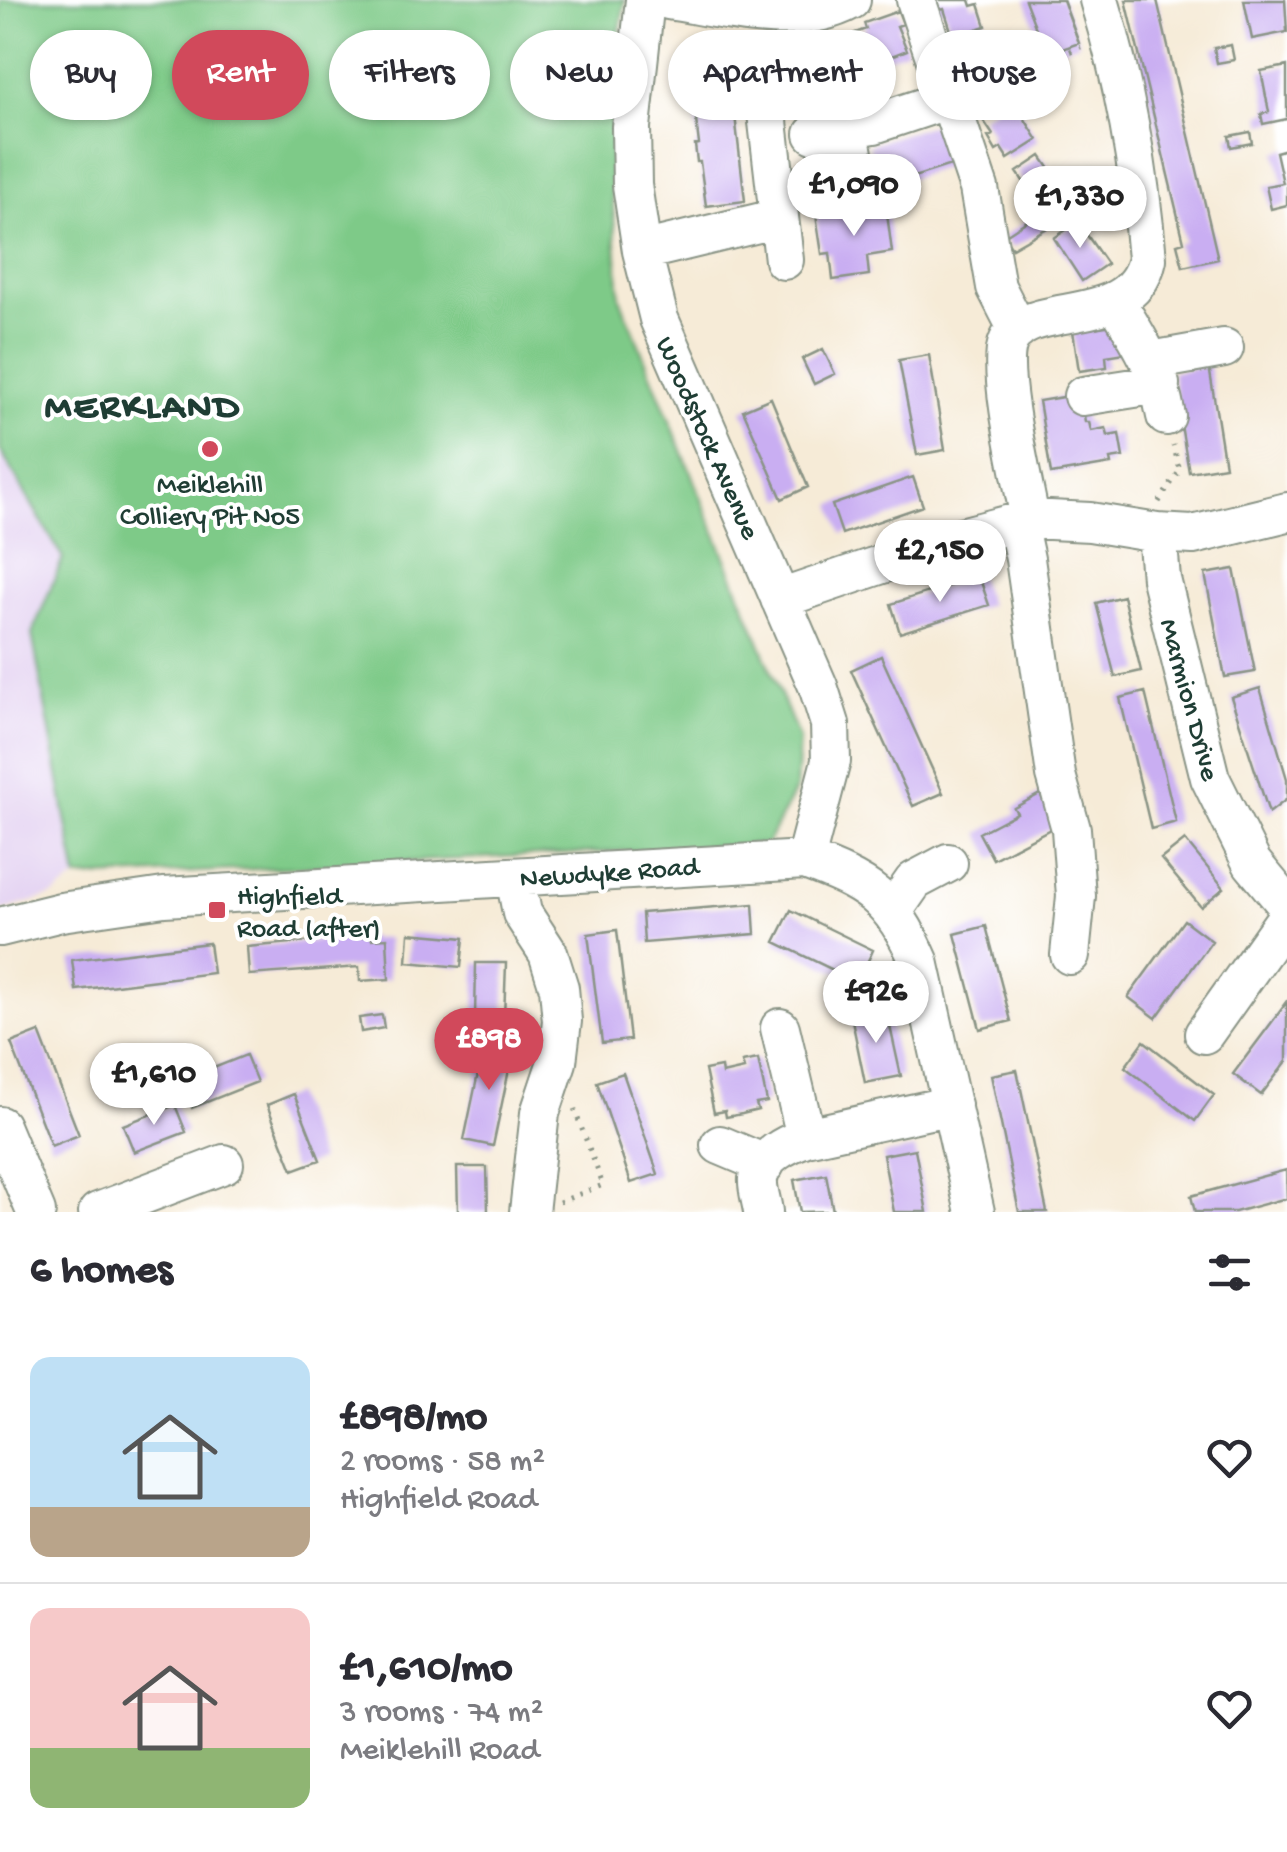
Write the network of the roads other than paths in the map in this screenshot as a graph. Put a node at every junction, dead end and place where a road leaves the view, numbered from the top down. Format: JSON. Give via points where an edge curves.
{"nodes":[{"id":1,"x":645,"y":0,"type":"edge"},
{"id":2,"x":668,"y":0,"type":"edge"},
{"id":3,"x":852,"y":0,"type":"edge"},
{"id":4,"x":916,"y":0,"type":"edge"},
{"id":5,"x":1099,"y":0,"type":"edge"},
{"id":6,"x":926,"y":30,"type":"edge"},
{"id":7,"x":916,"y":103,"type":"edge"},
{"id":8,"x":767,"y":120,"type":"edge"},
{"id":9,"x":956,"y":120,"type":"edge"},
{"id":10,"x":821,"y":177,"type":"dead end"},
{"id":11,"x":779,"y":218,"type":"junction"},
{"id":12,"x":642,"y":251,"type":"junction"},
{"id":13,"x":784,"y":260,"type":"dead end"},
{"id":14,"x":1115,"y":300,"type":"junction"},
{"id":15,"x":1018,"y":330,"type":"junction"},
{"id":16,"x":1224,"y":348,"type":"dead end"},
{"id":17,"x":1159,"y":387,"type":"junction"},
{"id":18,"x":1083,"y":396,"type":"dead end"},
{"id":19,"x":1287,"y":512,"type":"edge"},
{"id":20,"x":1023,"y":520,"type":"junction"},
{"id":21,"x":1157,"y":533,"type":"junction"},
{"id":22,"x":780,"y":599,"type":"junction"},
{"id":23,"x":805,"y":860,"type":"junction"},
{"id":24,"x":948,"y":863,"type":"dead end"},
{"id":25,"x":515,"y":877,"type":"junction"},
{"id":26,"x":1287,"y":905,"type":"edge"},
{"id":27,"x":893,"y":911,"type":"junction"},
{"id":28,"x":1287,"y":917,"type":"edge"},
{"id":29,"x":0,"y":927,"type":"edge"},
{"id":30,"x":1070,"y":955,"type":"dead end"},
{"id":31,"x":780,"y":1028,"type":"dead end"},
{"id":32,"x":1204,"y":1034,"type":"dead end"},
{"id":33,"x":952,"y":1105,"type":"junction"},
{"id":34,"x":0,"y":1126,"type":"edge"},
{"id":35,"x":806,"y":1137,"type":"junction"},
{"id":36,"x":720,"y":1145,"type":"dead end"},
{"id":37,"x":224,"y":1164,"type":"dead end"},
{"id":38,"x":765,"y":1164,"type":"junction"},
{"id":39,"x":540,"y":1209,"type":"edge"},
{"id":40,"x":36,"y":1212,"type":"edge"},
{"id":41,"x":98,"y":1212,"type":"edge"},
{"id":42,"x":763,"y":1212,"type":"edge"},
{"id":43,"x":974,"y":1212,"type":"edge"}],
"edges":[{"from":1,"to":12,"type":"street","name":"Woodstock Avenue","via":[[631,127]]},
{"from":2,"to":3,"type":"street","via":[[786,16]]},
{"from":4,"to":6,"type":"street"},
{"from":5,"to":14,"type":"street","via":[[1147,259],[1137,286]]},
{"from":7,"to":10,"type":"street","via":[[832,132],[856,172]]},
{"from":8,"to":11,"type":"street"},
{"from":9,"to":15,"type":"street","via":[[979,188],[996,287]]},
{"from":11,"to":12,"type":"street"},
{"from":11,"to":13,"type":"street"},
{"from":12,"to":22,"type":"street","name":"Woodstock Avenue","via":[[659,319]]},
{"from":14,"to":15,"type":"street"},
{"from":14,"to":17,"type":"street"},
{"from":15,"to":20,"type":"street","via":[[1008,342],[1005,372]]},
{"from":16,"to":17,"type":"street"},
{"from":17,"to":18,"type":"street"},
{"from":19,"to":21,"type":"street","via":[[1193,535]]},
{"from":20,"to":21,"type":"street"},
{"from":20,"to":22,"type":"street"},
{"from":20,"to":30,"type":"street","via":[[1056,775],[1071,829],[1076,896]]},
{"from":21,"to":26,"type":"street","name":"Marmion Drive","via":[[1160,579],[1210,778],[1252,863]]},
{"from":22,"to":23,"type":"street","name":"Woodstock Avenue","via":[[830,724],[830,762]]},
{"from":23,"to":25,"type":"street","name":"Newdyke Road"},
{"from":23,"to":27,"type":"street","name":"Newdyke Road","via":[[849,876]]},
{"from":24,"to":27,"type":"street","via":[[914,881]]},
{"from":25,"to":29,"type":"street","name":"Newdyke Road","via":[[164,898]]},
{"from":25,"to":39,"type":"street","via":[[522,912],[548,953],[562,1020],[540,1113]]},
{"from":27,"to":33,"type":"street","name":"Newdyke Road","via":[[919,960]]},
{"from":28,"to":32,"type":"street"},
{"from":31,"to":35,"type":"street"},
{"from":33,"to":35,"type":"street"},
{"from":33,"to":43,"type":"street","name":"Newdyke Road"},
{"from":34,"to":40,"type":"street"},
{"from":35,"to":38,"type":"street","via":[[783,1146]]},
{"from":36,"to":38,"type":"street"},
{"from":37,"to":41,"type":"street"},
{"from":38,"to":42,"type":"street","via":[[758,1179]]}]}
